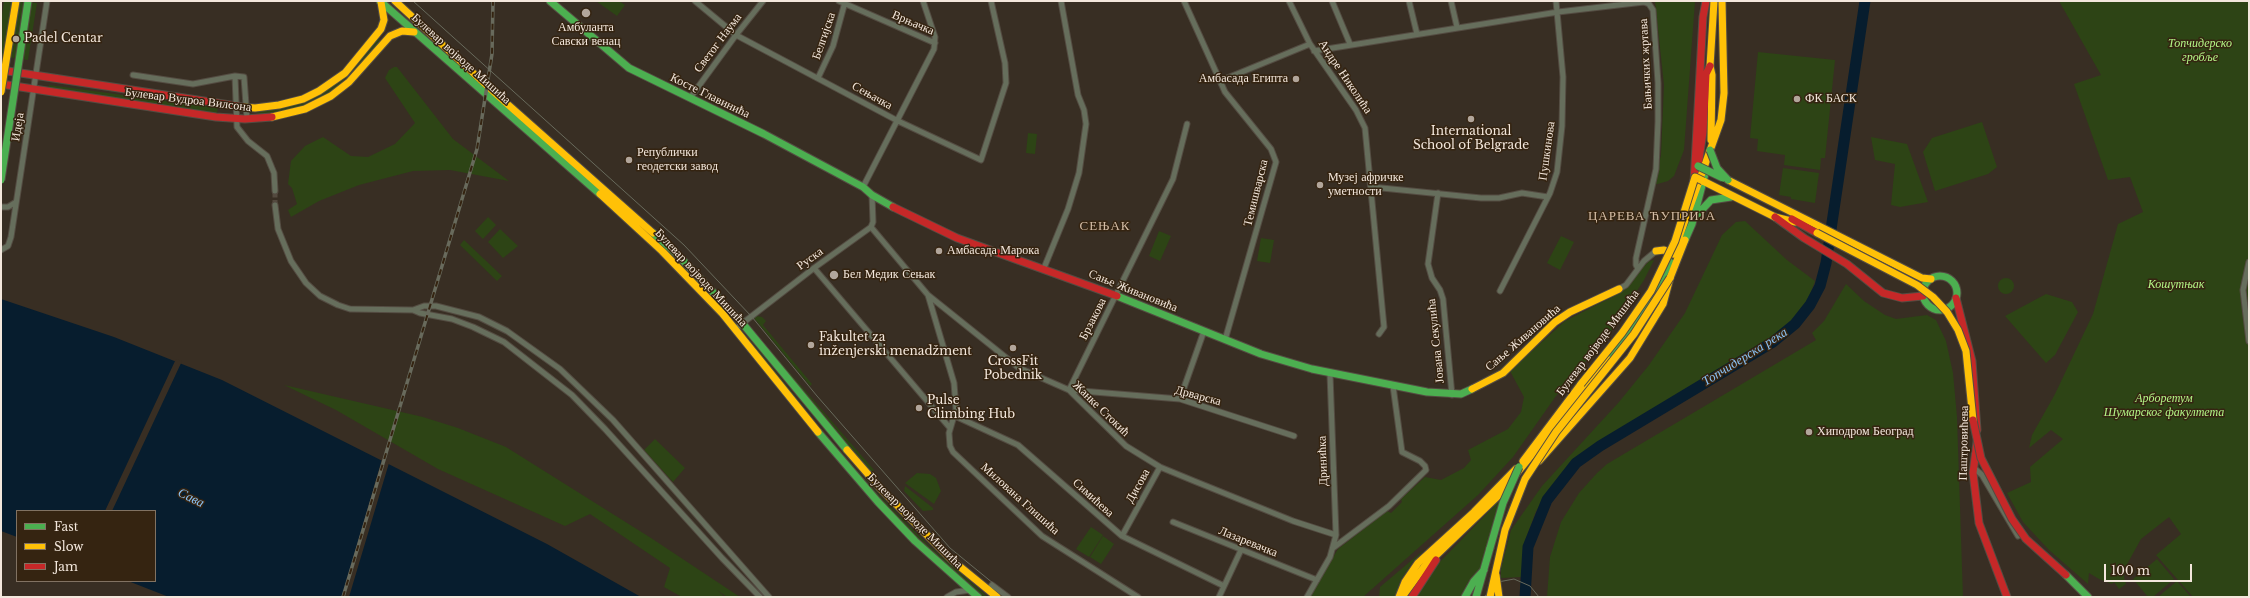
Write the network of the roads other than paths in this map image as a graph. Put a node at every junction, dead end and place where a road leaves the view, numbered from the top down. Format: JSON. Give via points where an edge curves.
{"nodes":[{"id":1,"x":16,"y":1,"type":"edge"},
{"id":2,"x":28,"y":1,"type":"edge"},
{"id":3,"x":47,"y":1,"type":"edge"},
{"id":4,"x":395,"y":1,"type":"edge"},
{"id":5,"x":550,"y":1,"type":"edge"},
{"id":6,"x":695,"y":1,"type":"edge"},
{"id":7,"x":763,"y":1,"type":"edge"},
{"id":8,"x":839,"y":1,"type":"edge"},
{"id":9,"x":923,"y":1,"type":"edge"},
{"id":10,"x":991,"y":1,"type":"edge"},
{"id":11,"x":1061,"y":1,"type":"edge"},
{"id":12,"x":1184,"y":1,"type":"edge"},
{"id":13,"x":1289,"y":1,"type":"edge"},
{"id":14,"x":1332,"y":1,"type":"edge"},
{"id":15,"x":1409,"y":1,"type":"edge"},
{"id":16,"x":1451,"y":1,"type":"edge"},
{"id":17,"x":1556,"y":1,"type":"edge"},
{"id":18,"x":1706,"y":1,"type":"edge"},
{"id":19,"x":1714,"y":1,"type":"edge"},
{"id":20,"x":1722,"y":1,"type":"edge"},
{"id":21,"x":381,"y":2,"type":"edge"},
{"id":22,"x":845,"y":3,"type":"edge"},
{"id":23,"x":1558,"y":12,"type":"junction"},
{"id":24,"x":1457,"y":27,"type":"junction"},
{"id":25,"x":414,"y":32,"type":"junction"},
{"id":26,"x":1417,"y":34,"type":"junction"},
{"id":27,"x":736,"y":35,"type":"junction"},
{"id":28,"x":935,"y":43,"type":"junction"},
{"id":29,"x":1310,"y":44,"type":"junction"},
{"id":30,"x":1350,"y":44,"type":"junction"},
{"id":31,"x":1314,"y":51,"type":"junction"},
{"id":32,"x":1710,"y":66,"type":"junction"},
{"id":33,"x":1,"y":70,"type":"edge"},
{"id":34,"x":133,"y":74,"type":"dead end"},
{"id":35,"x":36,"y":76,"type":"junction"},
{"id":36,"x":234,"y":76,"type":"junction"},
{"id":37,"x":818,"y":78,"type":"junction"},
{"id":38,"x":1220,"y":81,"type":"junction"},
{"id":39,"x":1,"y":84,"type":"edge"},
{"id":40,"x":34,"y":90,"type":"junction"},
{"id":41,"x":1,"y":92,"type":"edge"},
{"id":42,"x":690,"y":98,"type":"junction"},
{"id":43,"x":236,"y":106,"type":"junction"},
{"id":44,"x":246,"y":107,"type":"junction"},
{"id":45,"x":236,"y":118,"type":"junction"},
{"id":46,"x":247,"y":119,"type":"junction"},
{"id":47,"x":898,"y":121,"type":"junction"},
{"id":48,"x":1187,"y":124,"type":"dead end"},
{"id":49,"x":1710,"y":150,"type":"junction"},
{"id":50,"x":1698,"y":166,"type":"junction"},
{"id":51,"x":1706,"y":170,"type":"junction"},
{"id":52,"x":1695,"y":177,"type":"junction"},
{"id":53,"x":1,"y":180,"type":"edge"},
{"id":54,"x":1728,"y":180,"type":"junction"},
{"id":55,"x":1703,"y":181,"type":"junction"},
{"id":56,"x":863,"y":187,"type":"junction"},
{"id":57,"x":1372,"y":187,"type":"junction"},
{"id":58,"x":275,"y":191,"type":"tunnel mouth"},
{"id":59,"x":1438,"y":193,"type":"junction"},
{"id":60,"x":1694,"y":193,"type":"junction"},
{"id":61,"x":872,"y":195,"type":"junction"},
{"id":62,"x":1548,"y":197,"type":"junction"},
{"id":63,"x":1732,"y":197,"type":"junction"},
{"id":64,"x":16,"y":202,"type":"junction"},
{"id":65,"x":275,"y":205,"type":"tunnel mouth"},
{"id":66,"x":1,"y":207,"type":"edge"},
{"id":67,"x":1778,"y":207,"type":"junction"},
{"id":68,"x":1775,"y":217,"type":"junction"},
{"id":69,"x":1694,"y":219,"type":"junction"},
{"id":70,"x":1795,"y":222,"type":"junction"},
{"id":71,"x":871,"y":227,"type":"junction"},
{"id":72,"x":1,"y":250,"type":"edge"},
{"id":73,"x":1656,"y":251,"type":"joint"},
{"id":74,"x":1673,"y":254,"type":"junction"},
{"id":75,"x":1670,"y":262,"type":"joint"},
{"id":76,"x":2249,"y":262,"type":"edge"},
{"id":77,"x":814,"y":268,"type":"junction"},
{"id":78,"x":1044,"y":268,"type":"junction"},
{"id":79,"x":1638,"y":269,"type":"junction"},
{"id":80,"x":1670,"y":278,"type":"junction"},
{"id":81,"x":1931,"y":279,"type":"junction"},
{"id":82,"x":1619,"y":289,"type":"joint"},
{"id":83,"x":1500,"y":291,"type":"dead end"},
{"id":84,"x":928,"y":295,"type":"junction"},
{"id":85,"x":1116,"y":296,"type":"junction"},
{"id":86,"x":1924,"y":296,"type":"junction"},
{"id":87,"x":1956,"y":298,"type":"junction"},
{"id":88,"x":413,"y":310,"type":"junction"},
{"id":89,"x":1943,"y":310,"type":"junction"},
{"id":90,"x":743,"y":324,"type":"junction"},
{"id":91,"x":735,"y":329,"type":"junction"},
{"id":92,"x":1204,"y":331,"type":"junction"},
{"id":93,"x":1966,"y":332,"type":"junction"},
{"id":94,"x":1379,"y":334,"type":"dead end"},
{"id":95,"x":1225,"y":340,"type":"junction"},
{"id":96,"x":2249,"y":341,"type":"edge"},
{"id":97,"x":1330,"y":374,"type":"junction"},
{"id":98,"x":1393,"y":386,"type":"junction"},
{"id":99,"x":1069,"y":390,"type":"junction"},
{"id":100,"x":1452,"y":395,"type":"junction"},
{"id":101,"x":1180,"y":399,"type":"junction"},
{"id":102,"x":955,"y":416,"type":"junction"},
{"id":103,"x":950,"y":428,"type":"junction"},
{"id":104,"x":1294,"y":436,"type":"dead end"},
{"id":105,"x":1160,"y":467,"type":"junction"},
{"id":106,"x":1519,"y":467,"type":"junction"},
{"id":107,"x":1974,"y":468,"type":"junction"},
{"id":108,"x":1500,"y":494,"type":"junction"},
{"id":109,"x":1173,"y":522,"type":"dead end"},
{"id":110,"x":1336,"y":535,"type":"junction"},
{"id":111,"x":1122,"y":536,"type":"junction"},
{"id":112,"x":2018,"y":536,"type":"dead end"},
{"id":113,"x":1333,"y":548,"type":"junction"},
{"id":114,"x":1444,"y":548,"type":"junction"},
{"id":115,"x":1241,"y":550,"type":"junction"},
{"id":116,"x":1485,"y":568,"type":"junction"},
{"id":117,"x":1495,"y":570,"type":"junction"},
{"id":118,"x":1317,"y":580,"type":"junction"},
{"id":119,"x":1224,"y":586,"type":"junction"},
{"id":120,"x":970,"y":590,"type":"junction"},
{"id":121,"x":988,"y":590,"type":"junction"},
{"id":122,"x":760,"y":597,"type":"edge"},
{"id":123,"x":769,"y":597,"type":"edge"},
{"id":124,"x":948,"y":597,"type":"edge"},
{"id":125,"x":978,"y":597,"type":"edge"},
{"id":126,"x":997,"y":597,"type":"edge"},
{"id":127,"x":1008,"y":597,"type":"edge"},
{"id":128,"x":1138,"y":597,"type":"edge"},
{"id":129,"x":1218,"y":597,"type":"edge"},
{"id":130,"x":1307,"y":597,"type":"edge"},
{"id":131,"x":1399,"y":597,"type":"edge"},
{"id":132,"x":1402,"y":597,"type":"edge"},
{"id":133,"x":1412,"y":597,"type":"edge"},
{"id":134,"x":1465,"y":597,"type":"edge"},
{"id":135,"x":1476,"y":597,"type":"edge"},
{"id":136,"x":1490,"y":597,"type":"edge"},
{"id":137,"x":1499,"y":597,"type":"edge"},
{"id":138,"x":2007,"y":597,"type":"edge"},
{"id":139,"x":2088,"y":597,"type":"edge"}],
"edges":[{"from":1,"to":41,"type":"main road","bridge":true},
{"from":2,"to":53,"type":"main road","bridge":true},
{"from":3,"to":35,"type":"street","name":"Идеја"},
{"from":4,"to":90,"type":"main road","name":"Булевар војводе Мишића","via":[[653,231]]},
{"from":5,"to":42,"type":"main road","name":"Косте Главинића","via":[[626,66]]},
{"from":6,"to":27,"type":"street","name":"Сењачка"},
{"from":7,"to":27,"type":"street","name":"Светог Наума"},
{"from":8,"to":22,"type":"street","name":"Врњачка"},
{"from":9,"to":28,"type":"street"},
{"from":10,"to":47,"type":"street","name":"Сењачка","via":[[1006,78],[981,160]]},
{"from":11,"to":78,"type":"street","via":[[1077,91],[1086,124],[1084,150],[1077,180]]},
{"from":12,"to":38,"type":"street","name":"Темишварска"},
{"from":13,"to":29,"type":"street","name":"Андре Николића"},
{"from":14,"to":30,"type":"street"},
{"from":15,"to":26,"type":"street"},
{"from":16,"to":24,"type":"street"},
{"from":17,"to":23,"type":"street","name":"Пушкинова"},
{"from":18,"to":60,"type":"main road","via":[[1695,142]]},
{"from":19,"to":32,"type":"main road","name":"Булевар војводе Мишића"},
{"from":20,"to":60,"type":"main road","via":[[1723,110],[1708,159]]},
{"from":21,"to":25,"type":"main road","name":"Булевар војводе Мишића"},
{"from":21,"to":44,"type":"main road","name":"Булевар Вудроа Вилсона","via":[[384,20],[381,29],[335,81],[294,102]]},
{"from":22,"to":28,"type":"street","name":"Врњачка"},
{"from":22,"to":37,"type":"street","name":"Белгијска","via":[[833,46]]},
{"from":23,"to":24,"type":"street","name":"Бањичких жртава"},
{"from":23,"to":62,"type":"street","name":"Пушкинова","via":[[1563,77],[1562,126],[1557,172]]},
{"from":23,"to":79,"type":"street","name":"Бањичких жртава","via":[[1644,2],[1653,10],[1658,83],[1656,169],[1636,258]]},
{"from":24,"to":26,"type":"street","name":"Бањичких жртава"},
{"from":25,"to":46,"type":"main road","name":"Булевар Вудроа Вилсона","via":[[402,31],[390,36],[349,82],[313,106],[279,116]]},
{"from":25,"to":91,"type":"main road","name":"Булевар војводе Мишића","via":[[645,234]]},
{"from":26,"to":30,"type":"street","name":"Бањичких жртава"},
{"from":27,"to":37,"type":"street","name":"Сењачка"},
{"from":27,"to":42,"type":"street","name":"Светог Наума"},
{"from":28,"to":47,"type":"street"},
{"from":29,"to":31,"type":"street","name":"Андре Николића"},
{"from":29,"to":38,"type":"street"},
{"from":30,"to":31,"type":"street","name":"Бањичких жртава"},
{"from":31,"to":57,"type":"street","name":"Андре Николића","via":[[1363,122]]},
{"from":32,"to":49,"type":"main road","name":"Булевар војводе Мишића"},
{"from":32,"to":50,"type":"main road","name":"Булевар војводе Мишића","via":[[1706,74],[1703,132]]},
{"from":33,"to":35,"type":"main road","name":"Булевар Вудроа Вилсона"},
{"from":34,"to":36,"type":"street","via":[[193,84]]},
{"from":35,"to":40,"type":"street","name":"Идеја"},
{"from":35,"to":43,"type":"main road","name":"Булевар Вудроа Вилсона"},
{"from":36,"to":43,"type":"street"},
{"from":36,"to":44,"type":"street","via":[[244,77]]},
{"from":37,"to":47,"type":"street","name":"Сењачка"},
{"from":38,"to":95,"type":"street","name":"Темишварска","via":[[1229,98],[1271,149],[1276,162]]},
{"from":39,"to":40,"type":"main road","name":"Булевар Вудроа Вилсона"},
{"from":40,"to":45,"type":"main road","name":"Булевар Вудроа Вилсона"},
{"from":40,"to":64,"type":"street","name":"Идеја"},
{"from":42,"to":56,"type":"main road","name":"Косте Главинића"},
{"from":43,"to":44,"type":"main road","name":"Булевар Вудроа Вилсона"},
{"from":43,"to":45,"type":"street"},
{"from":44,"to":46,"type":"street"},
{"from":45,"to":46,"type":"main road","name":"Булевар Вудроа Вилсона"},
{"from":45,"to":58,"type":"street","via":[[242,135],[264,153],[269,161],[274,173]]},
{"from":47,"to":56,"type":"street"},
{"from":48,"to":85,"type":"street","name":"Брзакова","via":[[1173,179]]},
{"from":49,"to":51,"type":"main road","name":"Булевар војводе Мишића"},
{"from":49,"to":54,"type":"main road","bridge":true,"via":[[1717,168]]},
{"from":50,"to":51,"type":"main road","bridge":true},
{"from":50,"to":52,"type":"main road","name":"Булевар војводе Мишића","bridge":true},
{"from":51,"to":54,"type":"main road","bridge":true},
{"from":51,"to":55,"type":"main road","name":"Булевар војводе Мишића","bridge":true},
{"from":52,"to":55,"type":"main road","bridge":true},
{"from":52,"to":106,"type":"main road","name":"Булевар војводе Мишића","bridge":true,"via":[[1675,242],[1650,291],[1615,342],[1544,430]]},
{"from":54,"to":67,"type":"main road"},
{"from":55,"to":63,"type":"main road"},
{"from":55,"to":69,"type":"main road","name":"Булевар војводе Мишића"},
{"from":56,"to":61,"type":"main road","name":"Косте Главинића"},
{"from":57,"to":59,"type":"street"},
{"from":57,"to":94,"type":"street","name":"Андре Николића","via":[[1384,327]]},
{"from":59,"to":62,"type":"street","via":[[1495,198],[1527,193]]},
{"from":59,"to":100,"type":"street","name":"Јована Секулића","via":[[1428,264],[1443,299]]},
{"from":60,"to":74,"type":"main road"},
{"from":61,"to":71,"type":"street"},
{"from":61,"to":78,"type":"main road","name":"Сање Живановића","via":[[936,229]]},
{"from":62,"to":83,"type":"street","name":"Пушкинова"},
{"from":63,"to":68,"type":"main road"},
{"from":63,"to":69,"type":"main road","via":[[1711,200]]},
{"from":64,"to":66,"type":"street","via":[[8,207]]},
{"from":64,"to":72,"type":"street","name":"Идеја","via":[[8,246]]},
{"from":65,"to":88,"type":"street","via":[[282,240],[298,272],[313,290],[328,301],[360,310]]},
{"from":67,"to":70,"type":"main road"},
{"from":67,"to":81,"type":"main road","via":[[1826,228],[1922,278]]},
{"from":68,"to":70,"type":"main road"},
{"from":68,"to":86,"type":"main road","via":[[1847,264],[1875,288],[1888,295]]},
{"from":69,"to":80,"type":"main road","name":"Булевар војводе Мишића"},
{"from":70,"to":139,"type":"main road","bridge":true,"via":[[1917,285],[1947,312],[1958,330],[1966,351],[1975,434],[1989,477],[2026,539]]},
{"from":71,"to":77,"type":"street","name":"Руска"},
{"from":71,"to":84,"type":"street","name":"Жанке Стокић"},
{"from":73,"to":74,"type":"main road","name":"Сање Живановића","via":[[1664,250]]},
{"from":73,"to":79,"type":"street","name":"Сање Живановића"},
{"from":74,"to":75,"type":"street"},
{"from":75,"to":108,"type":"main road","via":[[1637,323]]},
{"from":76,"to":96,"type":"street","via":[[2243,290]]},
{"from":77,"to":90,"type":"street","name":"Руска"},
{"from":77,"to":103,"type":"street"},
{"from":78,"to":85,"type":"main road","name":"Сање Живановића"},
{"from":79,"to":82,"type":"street","name":"Сање Живановића","via":[[1626,285]]},
{"from":80,"to":108,"type":"main road","via":[[1663,304],[1636,348],[1533,468]]},
{"from":80,"to":117,"type":"main road","name":"Булевар војводе Мишића","bridge":true,"via":[[1634,334],[1530,469],[1511,512]]},
{"from":81,"to":86,"type":"main road","via":[[1925,286]]},
{"from":81,"to":87,"type":"main road","via":[[1939,276],[1950,280],[1956,288]]},
{"from":82,"to":100,"type":"main road","name":"Сање Живановића","via":[[1570,312],[1555,322],[1507,370],[1488,383]]},
{"from":84,"to":99,"type":"street","name":"Жанке Стокић","via":[[1019,368]]},
{"from":84,"to":102,"type":"street","via":[[954,382]]},
{"from":85,"to":92,"type":"main road","name":"Сање Живановића"},
{"from":85,"to":99,"type":"street","name":"Брзакова"},
{"from":86,"to":89,"type":"main road","via":[[1932,308]]},
{"from":87,"to":89,"type":"main road","via":[[1951,306]]},
{"from":87,"to":93,"type":"main road","name":"Паштровићева"},
{"from":88,"to":122,"type":"street","via":[[420,314],[464,323],[490,335],[534,363],[572,395]]},
{"from":88,"to":123,"type":"street","via":[[424,306],[436,306],[479,317],[507,331],[560,369],[614,420]]},
{"from":89,"to":93,"type":"main road","name":"Паштровићева","via":[[1956,316]]},
{"from":90,"to":91,"type":"street","name":"Руска"},
{"from":90,"to":121,"type":"main road","name":"Булевар војводе Мишића","via":[[880,488],[943,551]]},
{"from":91,"to":120,"type":"main road","name":"Булевар војводе Мишића","via":[[878,502],[915,541]]},
{"from":92,"to":95,"type":"main road","name":"Сање Живановића"},
{"from":92,"to":101,"type":"street"},
{"from":93,"to":107,"type":"main road","name":"Паштровићева","via":[[1976,394],[1977,438]]},
{"from":95,"to":97,"type":"main road","name":"Сање Живановића","via":[[1261,354]]},
{"from":97,"to":98,"type":"main road","name":"Сање Живановића"},
{"from":97,"to":110,"type":"street","name":"Дринићка"},
{"from":98,"to":100,"type":"main road","name":"Сање Живановића"},
{"from":98,"to":113,"type":"street","name":"Дринићка","via":[[1401,451],[1420,461],[1426,470],[1389,506]]},
{"from":99,"to":101,"type":"street","name":"Дрварска"},
{"from":99,"to":105,"type":"street","name":"Жанке Стокић","via":[[1120,442]]},
{"from":101,"to":104,"type":"street","name":"Дрварска"},
{"from":102,"to":103,"type":"street"},
{"from":102,"to":111,"type":"street","name":"Симићева","via":[[1018,445]]},
{"from":103,"to":128,"type":"street","name":"Милована Глишића","via":[[949,439],[953,452],[1038,532]]},
{"from":105,"to":110,"type":"street","name":"Жанке Стокић","via":[[1293,521]]},
{"from":105,"to":111,"type":"street","name":"Дисова"},
{"from":106,"to":116,"type":"main road","name":"Булевар војводе Мишића","bridge":true,"via":[[1503,503]]},
{"from":106,"to":131,"type":"main road","via":[[1418,563],[1405,582]]},
{"from":107,"to":112,"type":"street","via":[[1982,475]]},
{"from":107,"to":138,"type":"main road","name":"Паштровићева","via":[[1982,532]]},
{"from":108,"to":114,"type":"main road"},
{"from":109,"to":115,"type":"street","name":"Лазаревачка"},
{"from":110,"to":113,"type":"street","name":"Дринићка"},
{"from":111,"to":119,"type":"street","name":"Симићева"},
{"from":113,"to":118,"type":"street","name":"Дринићка"},
{"from":114,"to":132,"type":"main road","via":[[1420,572]]},
{"from":114,"to":133,"type":"main road"},
{"from":115,"to":118,"type":"street","name":"Лазаревачка"},
{"from":115,"to":119,"type":"street"},
{"from":116,"to":134,"type":"main road"},
{"from":116,"to":135,"type":"main road","name":"Булевар војводе Мишића"},
{"from":117,"to":136,"type":"main road","name":"Булевар војводе Мишића","bridge":true},
{"from":117,"to":137,"type":"main road","bridge":true},
{"from":118,"to":130,"type":"street","name":"Дринићка"},
{"from":119,"to":129,"type":"street"},
{"from":120,"to":124,"type":"street","via":[[956,592]]},
{"from":120,"to":125,"type":"main road","name":"Булевар војводе Мишића"},
{"from":121,"to":126,"type":"main road","name":"Булевар војводе Мишића"},
{"from":121,"to":127,"type":"street","name":"Булевар војводе Мишића","via":[[992,585]]}]}
